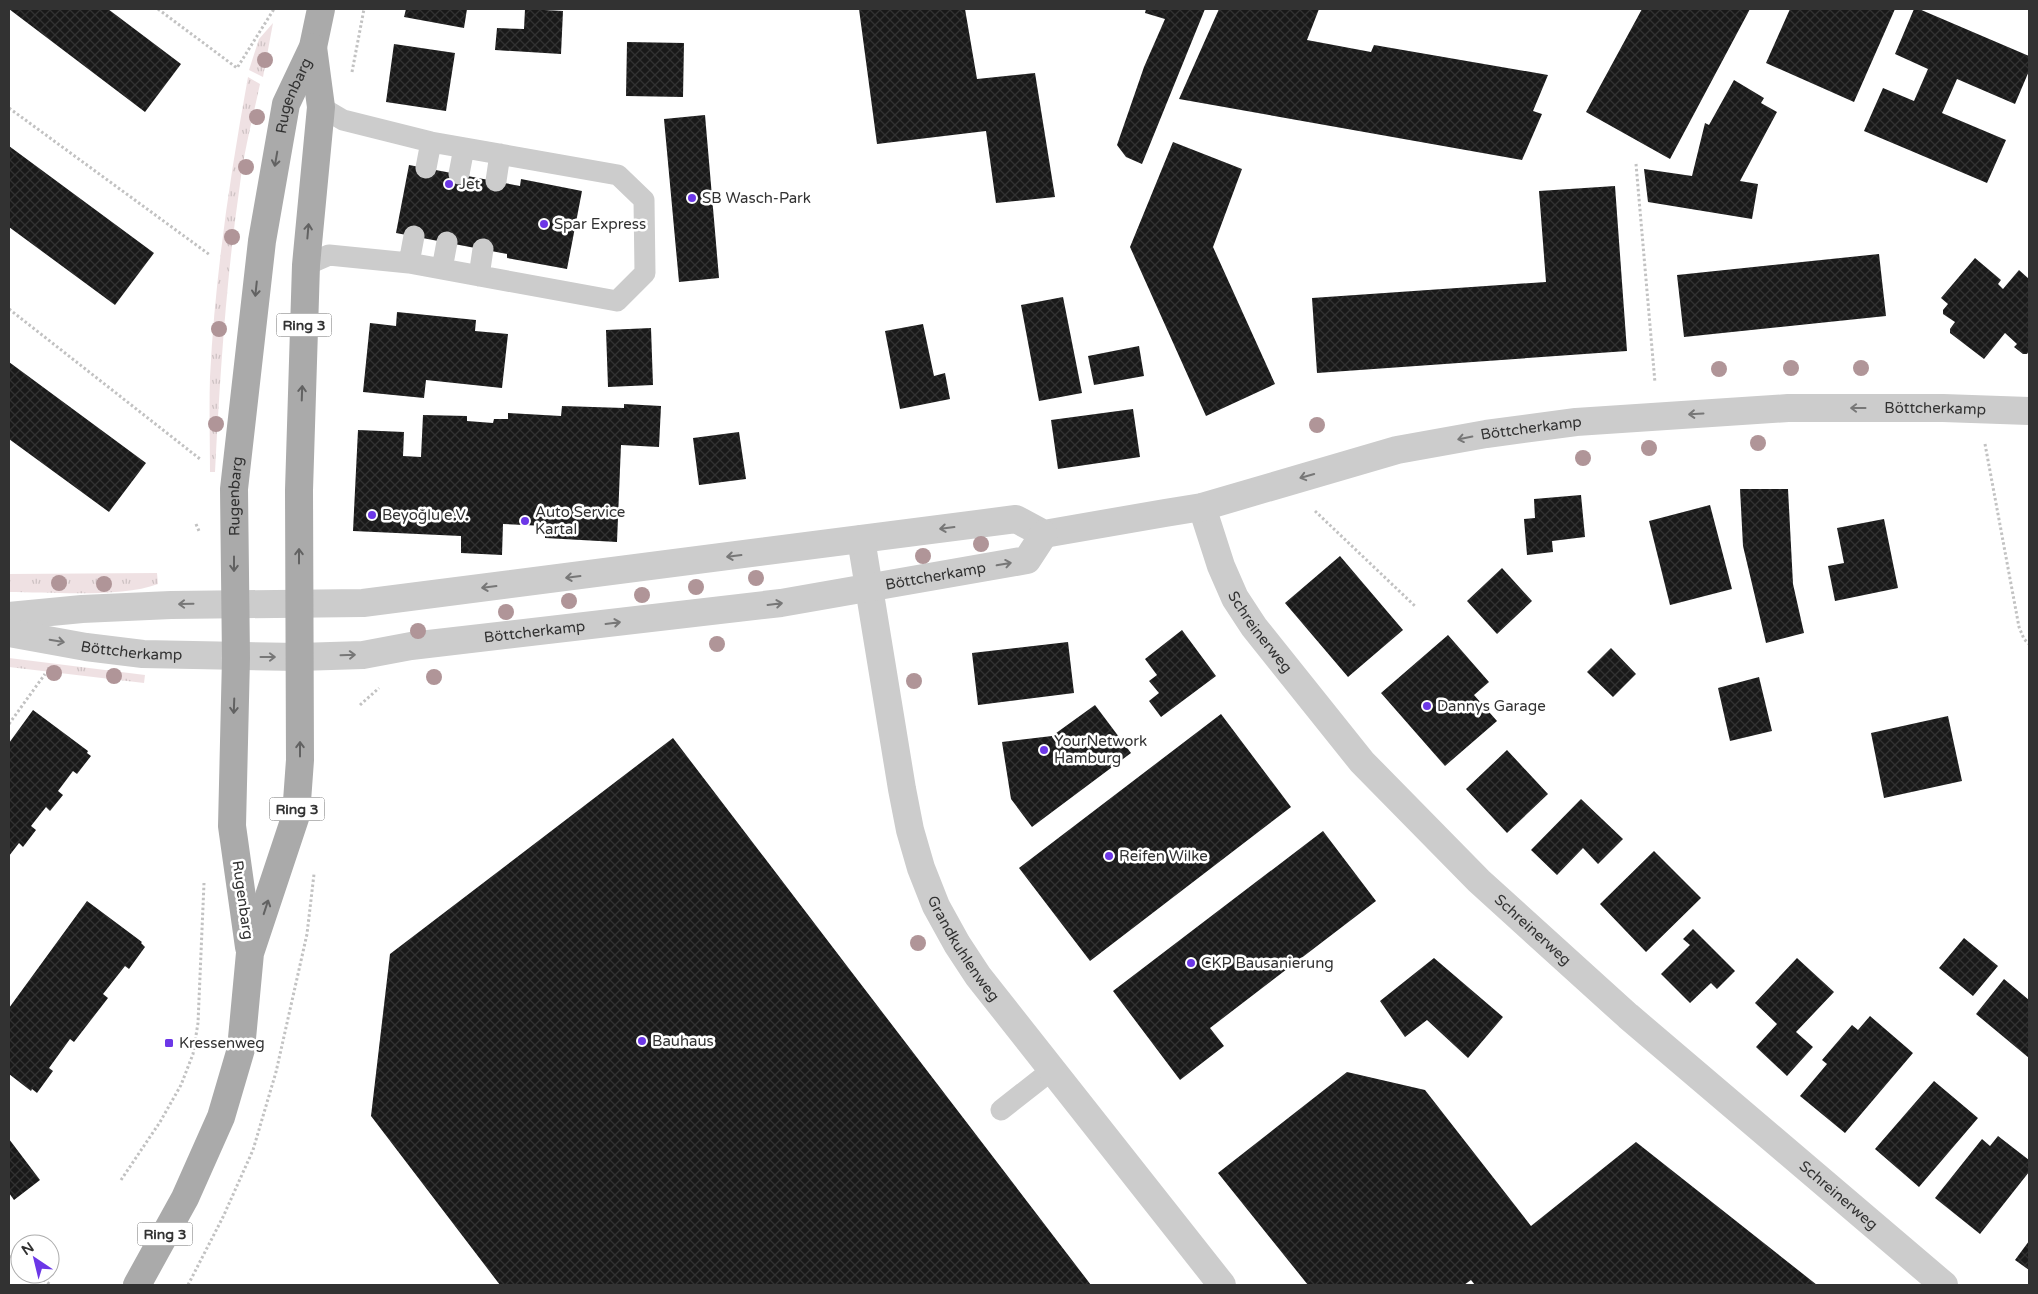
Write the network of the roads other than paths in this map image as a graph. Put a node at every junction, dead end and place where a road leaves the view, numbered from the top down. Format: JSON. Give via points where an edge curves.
{"nodes":[{"id":1,"x":321,"y":9,"type":"edge"},
{"id":2,"x":313,"y":47,"type":"junction"},
{"id":3,"x":321,"y":107,"type":"junction"},
{"id":4,"x":431,"y":142,"type":"junction"},
{"id":5,"x":464,"y":148,"type":"junction"},
{"id":6,"x":500,"y":154,"type":"junction"},
{"id":7,"x":426,"y":168,"type":"dead end"},
{"id":8,"x":460,"y":174,"type":"dead end"},
{"id":9,"x":496,"y":181,"type":"dead end"},
{"id":10,"x":414,"y":236,"type":"dead end"},
{"id":11,"x":447,"y":242,"type":"dead end"},
{"id":12,"x":483,"y":249,"type":"dead end"},
{"id":13,"x":409,"y":263,"type":"junction"},
{"id":14,"x":306,"y":265,"type":"junction"},
{"id":15,"x":442,"y":269,"type":"junction"},
{"id":16,"x":479,"y":276,"type":"junction"},
{"id":17,"x":2029,"y":411,"type":"edge"},
{"id":18,"x":1202,"y":506,"type":"junction"},
{"id":19,"x":1044,"y":534,"type":"junction"},
{"id":20,"x":861,"y":539,"type":"junction"},
{"id":21,"x":870,"y":587,"type":"junction"},
{"id":22,"x":234,"y":603,"type":"junction"},
{"id":23,"x":299,"y":604,"type":"junction"},
{"id":24,"x":9,"y":616,"type":"edge"},
{"id":25,"x":9,"y":632,"type":"edge"},
{"id":26,"x":299,"y":657,"type":"junction"},
{"id":27,"x":236,"y":658,"type":"junction"},
{"id":28,"x":250,"y":953,"type":"junction"},
{"id":29,"x":1052,"y":1070,"type":"junction"},
{"id":30,"x":1001,"y":1110,"type":"dead end"},
{"id":31,"x":137,"y":1285,"type":"edge"},
{"id":32,"x":1222,"y":1285,"type":"edge"},
{"id":33,"x":1944,"y":1285,"type":"edge"}],
"edges":[{"from":1,"to":2,"type":"main road","name":"Rugenbarg","number":"Ring 3"},
{"from":2,"to":3,"type":"main road","name":"Rugenbarg","number":"Ring 3"},
{"from":2,"to":22,"type":"main road","name":"Rugenbarg","number":"Ring 3","one_way":true,"via":[[286,104],[262,241],[234,489]]},
{"from":3,"to":4,"type":"lane","via":[[343,120]]},
{"from":14,"to":3,"type":"main road","name":"Rugenbarg","number":"Ring 3","one_way":true},
{"from":4,"to":5,"type":"lane"},
{"from":4,"to":7,"type":"lane"},
{"from":5,"to":6,"type":"lane"},
{"from":5,"to":8,"type":"lane"},
{"from":6,"to":9,"type":"lane"},
{"from":6,"to":16,"type":"lane","via":[[618,175],[644,200],[645,273],[617,301]]},
{"from":10,"to":13,"type":"lane"},
{"from":11,"to":15,"type":"lane"},
{"from":12,"to":16,"type":"lane"},
{"from":13,"to":14,"type":"lane","via":[[329,255]]},
{"from":13,"to":15,"type":"lane"},
{"from":23,"to":14,"type":"main road","name":"Rugenbarg","number":"Ring 3","one_way":true},
{"from":15,"to":16,"type":"lane"},
{"from":17,"to":18,"type":"street","name":"Böttcherkamp","one_way":true,"via":[[1788,408],[1558,424],[1397,450]]},
{"from":18,"to":19,"type":"street","name":"Böttcherkamp"},
{"from":18,"to":33,"type":"street","name":"Schreinerweg","via":[[1235,598],[1254,627],[1369,768],[1479,881],[1628,1016]]},
{"from":19,"to":20,"type":"street","one_way":true,"via":[[1016,519]]},
{"from":21,"to":19,"type":"street","name":"Böttcherkamp","one_way":true,"via":[[1027,560]]},
{"from":20,"to":21,"type":"street","name":"Grandkuhlenweg"},
{"from":20,"to":23,"type":"street","one_way":true,"via":[[378,602]]},
{"from":26,"to":21,"type":"street","name":"Böttcherkamp","one_way":true,"via":[[363,655],[411,646],[781,603]]},
{"from":21,"to":29,"type":"street","name":"Grandkuhlenweg","via":[[902,789],[921,868],[936,906],[962,952]]},
{"from":22,"to":23,"type":"street"},
{"from":22,"to":24,"type":"street","one_way":true,"via":[[82,609]]},
{"from":22,"to":27,"type":"main road","name":"Rugenbarg","number":"Ring 3"},
{"from":23,"to":26,"type":"main road","name":"Rugenbarg","number":"Ring 3"},
{"from":25,"to":27,"type":"street","name":"Böttcherkamp","one_way":true,"via":[[143,654]]},
{"from":27,"to":26,"type":"street","name":"Böttcherkamp","one_way":true},
{"from":28,"to":26,"type":"main road","name":"Rugenbarg","number":"Ring 3","one_way":true,"via":[[296,815],[300,760]]},
{"from":27,"to":28,"type":"main road","name":"Rugenbarg","number":"Ring 3","one_way":true,"via":[[232,826]]},
{"from":28,"to":31,"type":"main road","name":"Rugenbarg","number":"Ring 3","via":[[241,1049],[221,1117],[185,1198]]},
{"from":29,"to":30,"type":"lane"},
{"from":29,"to":32,"type":"street","name":"Grandkuhlenweg"}]}
